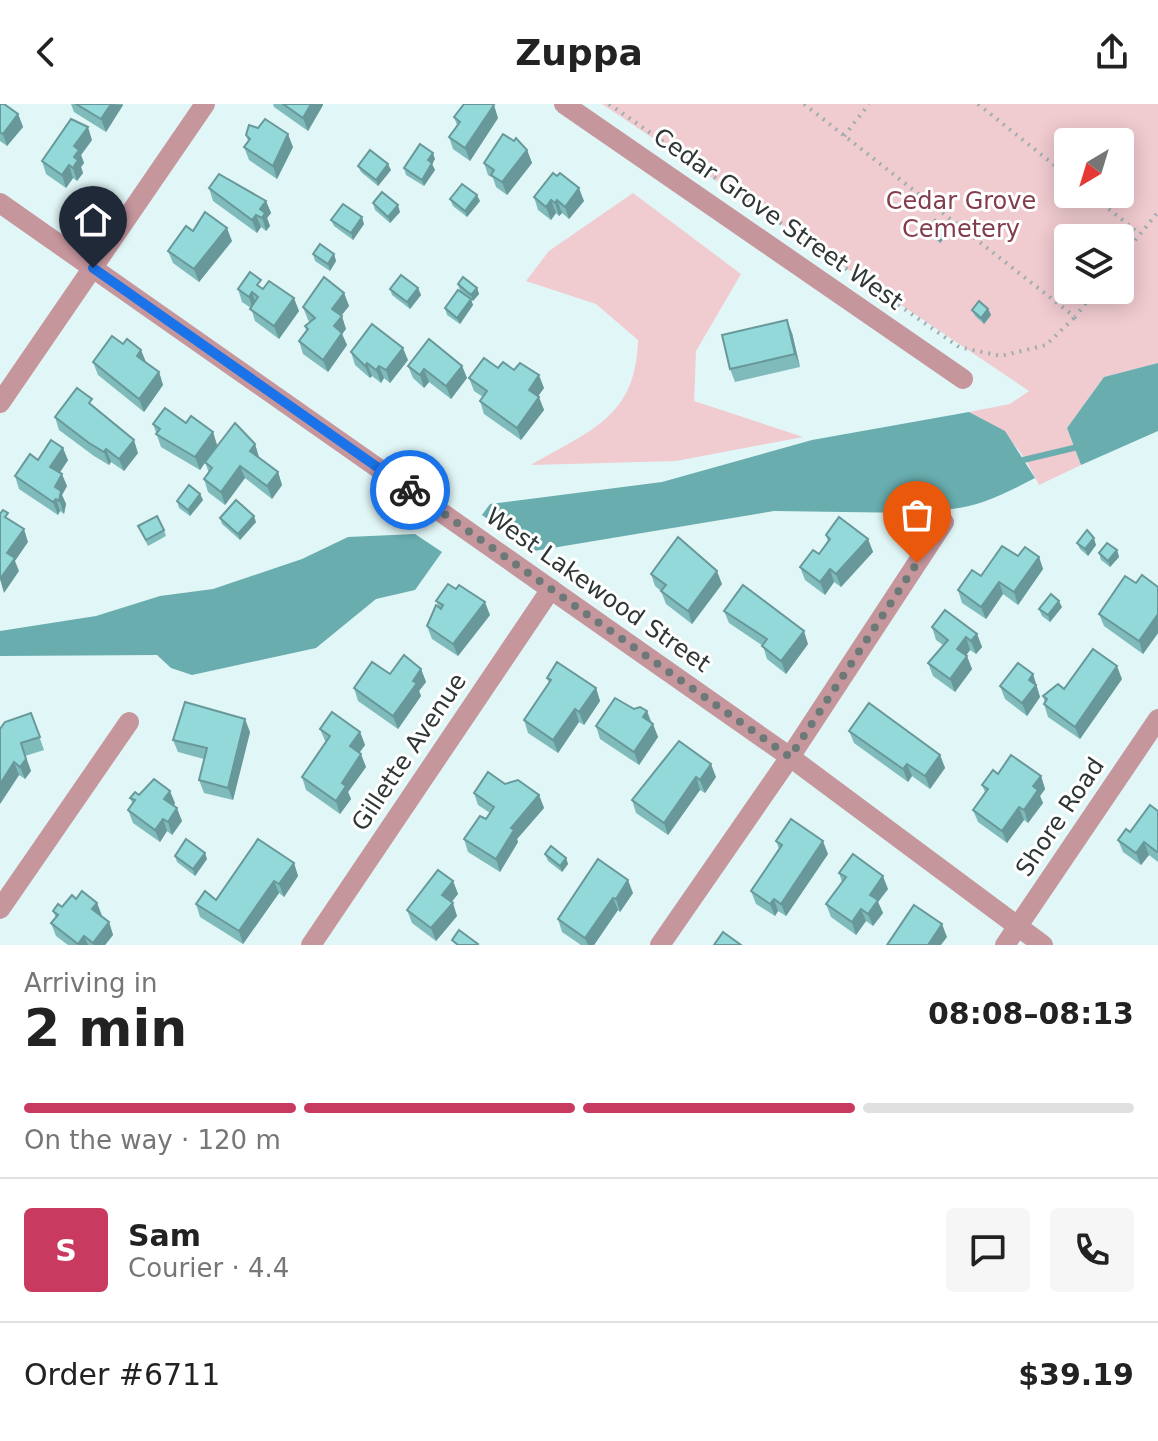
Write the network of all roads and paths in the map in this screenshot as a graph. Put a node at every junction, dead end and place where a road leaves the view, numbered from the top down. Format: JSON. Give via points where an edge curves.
{"nodes":[{"id":1,"x":205,"y":104,"type":"edge"},
{"id":2,"x":564,"y":104,"type":"edge"},
{"id":3,"x":609,"y":104,"type":"edge"},
{"id":4,"x":804,"y":104,"type":"edge"},
{"id":5,"x":869,"y":104,"type":"edge"},
{"id":6,"x":978,"y":104,"type":"edge"},
{"id":7,"x":844,"y":136,"type":"junction"},
{"id":8,"x":1054,"y":165,"type":"edge"},
{"id":9,"x":0,"y":203,"type":"edge"},
{"id":10,"x":1108,"y":208,"type":"edge"},
{"id":11,"x":1158,"y":212,"type":"edge"},
{"id":12,"x":1140,"y":234,"type":"junction"},
{"id":13,"x":1134,"y":242,"type":"edge"},
{"id":14,"x":93,"y":268,"type":"junction"},
{"id":15,"x":1085,"y":304,"type":"edge"},
{"id":16,"x":1075,"y":317,"type":"junction"},
{"id":17,"x":963,"y":379,"type":"dead end"},
{"id":18,"x":0,"y":403,"type":"edge"},
{"id":19,"x":944,"y":522,"type":"dead end"},
{"id":20,"x":551,"y":589,"type":"junction"},
{"id":21,"x":1158,"y":719,"type":"edge"},
{"id":22,"x":129,"y":722,"type":"dead end"},
{"id":23,"x":790,"y":757,"type":"junction"},
{"id":24,"x":0,"y":909,"type":"edge"},
{"id":25,"x":1018,"y":926,"type":"junction"},
{"id":26,"x":311,"y":945,"type":"edge"},
{"id":27,"x":660,"y":945,"type":"edge"},
{"id":28,"x":1005,"y":945,"type":"edge"},
{"id":29,"x":1043,"y":945,"type":"edge"}],
"edges":[{"from":1,"to":14,"type":"street"},
{"from":2,"to":17,"type":"street","name":"Cedar Grove Street West"},
{"from":3,"to":16,"type":"path","via":[[959,347],[1001,356],[1046,345]]},
{"from":4,"to":7,"type":"path"},
{"from":5,"to":7,"type":"path"},
{"from":6,"to":8,"type":"path"},
{"from":7,"to":16,"type":"path"},
{"from":9,"to":14,"type":"street","name":"West Lakewood Street"},
{"from":10,"to":12,"type":"path"},
{"from":11,"to":12,"type":"path"},
{"from":12,"to":13,"type":"path"},
{"from":14,"to":18,"type":"street"},
{"from":14,"to":20,"type":"street","name":"West Lakewood Street"},
{"from":15,"to":16,"type":"path"},
{"from":19,"to":23,"type":"street"},
{"from":20,"to":23,"type":"street","name":"West Lakewood Street"},
{"from":20,"to":26,"type":"street","name":"Gillette Avenue"},
{"from":21,"to":25,"type":"street","name":"Shore Road"},
{"from":22,"to":24,"type":"street"},
{"from":23,"to":25,"type":"street","name":"West Lakewood Street"},
{"from":23,"to":27,"type":"street"},
{"from":25,"to":28,"type":"street","name":"Shore Road"},
{"from":25,"to":29,"type":"street","name":"West Lakewood Street"}]}
